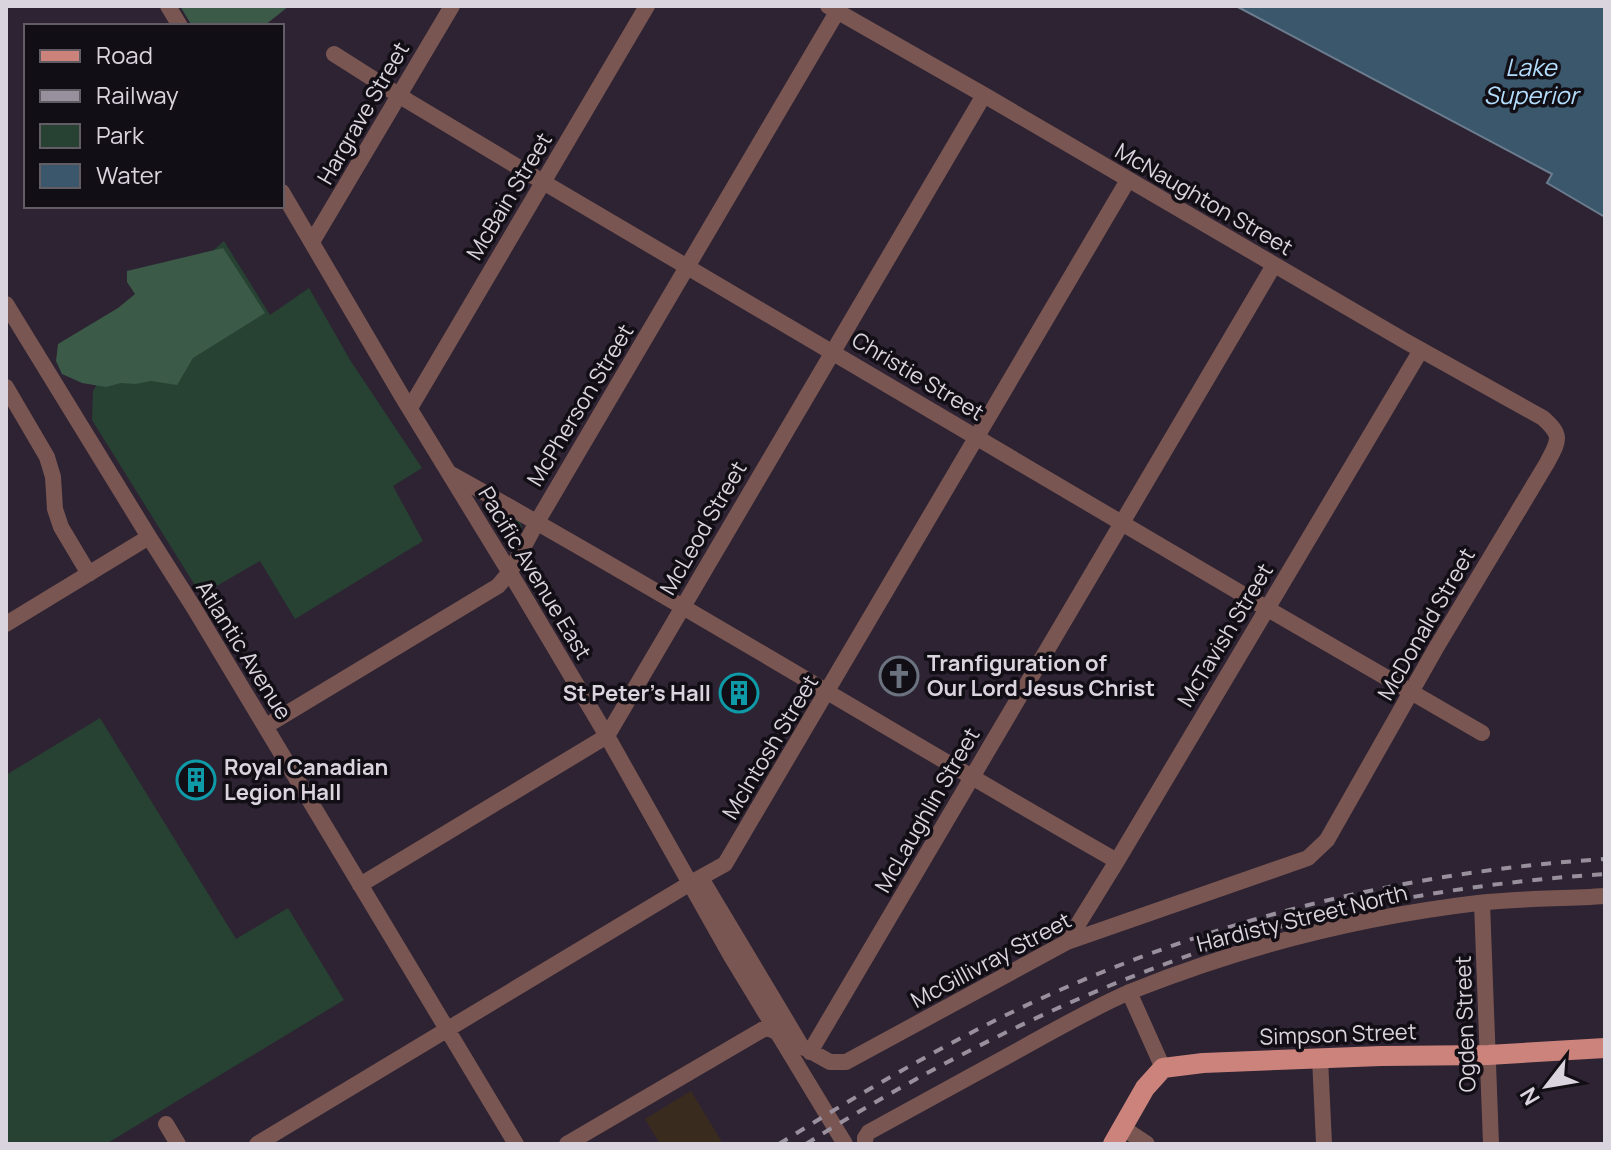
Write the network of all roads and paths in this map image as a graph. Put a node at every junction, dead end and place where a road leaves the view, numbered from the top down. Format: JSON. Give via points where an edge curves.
{"nodes":[{"id":1,"x":168,"y":6,"type":"edge"},
{"id":2,"x":452,"y":6,"type":"edge"},
{"id":3,"x":647,"y":6,"type":"edge"},
{"id":4,"x":832,"y":9,"type":"edge"},
{"id":5,"x":179,"y":24,"type":"edge"},
{"id":6,"x":334,"y":54,"type":"dead end"},
{"id":7,"x":984,"y":95,"type":"junction"},
{"id":8,"x":400,"y":96,"type":"junction"},
{"id":9,"x":1128,"y":180,"type":"junction"},
{"id":10,"x":543,"y":182,"type":"junction"},
{"id":11,"x":284,"y":195,"type":"edge"},
{"id":12,"x":312,"y":242,"type":"junction"},
{"id":13,"x":1274,"y":265,"type":"junction"},
{"id":14,"x":687,"y":266,"type":"junction"},
{"id":15,"x":6,"y":304,"type":"edge"},
{"id":16,"x":1421,"y":350,"type":"junction"},
{"id":17,"x":833,"y":351,"type":"junction"},
{"id":18,"x":6,"y":387,"type":"edge"},
{"id":19,"x":410,"y":408,"type":"junction"},
{"id":20,"x":1557,"y":430,"type":"joint"},
{"id":21,"x":977,"y":436,"type":"junction"},
{"id":22,"x":450,"y":473,"type":"junction"},
{"id":23,"x":537,"y":522,"type":"junction"},
{"id":24,"x":1122,"y":523,"type":"junction"},
{"id":25,"x":149,"y":537,"type":"junction"},
{"id":26,"x":510,"y":572,"type":"junction"},
{"id":27,"x":89,"y":574,"type":"junction"},
{"id":28,"x":683,"y":607,"type":"junction"},
{"id":29,"x":1266,"y":608,"type":"junction"},
{"id":30,"x":6,"y":624,"type":"edge"},
{"id":31,"x":1411,"y":692,"type":"junction"},
{"id":32,"x":828,"y":693,"type":"junction"},
{"id":33,"x":266,"y":726,"type":"junction"},
{"id":34,"x":1482,"y":733,"type":"dead end"},
{"id":35,"x":607,"y":736,"type":"junction"},
{"id":36,"x":971,"y":778,"type":"junction"},
{"id":37,"x":1327,"y":840,"type":"joint"},
{"id":38,"x":1117,"y":861,"type":"junction"},
{"id":39,"x":695,"y":881,"type":"junction"},
{"id":40,"x":360,"y":885,"type":"junction"},
{"id":41,"x":1605,"y":896,"type":"edge"},
{"id":42,"x":1482,"y":903,"type":"junction"},
{"id":43,"x":1067,"y":942,"type":"junction"},
{"id":44,"x":1129,"y":992,"type":"junction"},
{"id":45,"x":447,"y":1030,"type":"junction"},
{"id":46,"x":1605,"y":1048,"type":"edge"},
{"id":47,"x":807,"y":1050,"type":"junction"},
{"id":48,"x":1488,"y":1055,"type":"junction"},
{"id":49,"x":1320,"y":1058,"type":"junction"},
{"id":50,"x":1163,"y":1068,"type":"junction"},
{"id":51,"x":166,"y":1124,"type":"dead end"},
{"id":52,"x":1118,"y":1136,"type":"edge"},
{"id":53,"x":178,"y":1144,"type":"edge"},
{"id":54,"x":257,"y":1144,"type":"edge"},
{"id":55,"x":516,"y":1144,"type":"edge"},
{"id":56,"x":567,"y":1144,"type":"edge"},
{"id":57,"x":845,"y":1144,"type":"edge"},
{"id":58,"x":865,"y":1144,"type":"edge"},
{"id":59,"x":1147,"y":1144,"type":"edge"},
{"id":60,"x":1324,"y":1144,"type":"edge"},
{"id":61,"x":1491,"y":1144,"type":"edge"}],
"edges":[{"from":1,"to":5,"type":"street"},
{"from":2,"to":8,"type":"street","name":"Hargrave Street"},
{"from":3,"to":10,"type":"street","name":"McBain Street"},
{"from":4,"to":7,"type":"street","name":"McNaughton Street"},
{"from":4,"to":14,"type":"street","name":"McPherson Street"},
{"from":6,"to":8,"type":"street","name":"Christie Street"},
{"from":7,"to":9,"type":"street","name":"McNaughton Street"},
{"from":7,"to":17,"type":"street","name":"McLeod Street"},
{"from":8,"to":10,"type":"street","name":"Christie Street"},
{"from":8,"to":12,"type":"street","name":"Hargrave Street"},
{"from":9,"to":13,"type":"street","name":"McNaughton Street"},
{"from":9,"to":21,"type":"street","name":"McIntosh Street"},
{"from":10,"to":14,"type":"street","name":"Christie Street"},
{"from":10,"to":19,"type":"street","name":"McBain Street"},
{"from":11,"to":12,"type":"street","name":"Pacific Avenue East"},
{"from":12,"to":19,"type":"street","name":"Pacific Avenue East"},
{"from":13,"to":16,"type":"street","name":"McNaughton Street"},
{"from":13,"to":24,"type":"street","name":"McLaughlin Street"},
{"from":14,"to":17,"type":"street","name":"Christie Street"},
{"from":14,"to":23,"type":"street","name":"McPherson Street"},
{"from":15,"to":25,"type":"street","name":"Atlantic Avenue"},
{"from":16,"to":20,"type":"street","name":"McNaughton Street"},
{"from":16,"to":29,"type":"street","name":"McTavish Street"},
{"from":17,"to":21,"type":"street","name":"Christie Street"},
{"from":17,"to":28,"type":"street","name":"McLeod Street"},
{"from":18,"to":27,"type":"street","via":[[47,457],[61,527]]},
{"from":19,"to":22,"type":"street","name":"Pacific Avenue East"},
{"from":20,"to":31,"type":"street","name":"McDonald Street","via":[[1547,463]]},
{"from":21,"to":24,"type":"street","name":"Christie Street"},
{"from":21,"to":32,"type":"street","name":"McIntosh Street"},
{"from":22,"to":23,"type":"street"},
{"from":22,"to":26,"type":"street","name":"Pacific Avenue East"},
{"from":23,"to":26,"type":"street","name":"McPherson Street"},
{"from":23,"to":28,"type":"street"},
{"from":24,"to":29,"type":"street","name":"Christie Street"},
{"from":24,"to":36,"type":"street","name":"McLaughlin Street"},
{"from":25,"to":27,"type":"street"},
{"from":25,"to":33,"type":"street","name":"Atlantic Avenue"},
{"from":26,"to":33,"type":"street","name":"McPherson Street","via":[[498,586]]},
{"from":26,"to":35,"type":"street","name":"Pacific Avenue East"},
{"from":27,"to":30,"type":"street"},
{"from":28,"to":32,"type":"street"},
{"from":28,"to":35,"type":"street","name":"McLeod Street"},
{"from":29,"to":31,"type":"street","name":"Christie Street"},
{"from":29,"to":38,"type":"street","name":"McTavish Street"},
{"from":31,"to":34,"type":"street","name":"Christie Street"},
{"from":31,"to":37,"type":"street","name":"McDonald Street"},
{"from":32,"to":36,"type":"street"},
{"from":32,"to":39,"type":"street","name":"McIntosh Street","via":[[725,864]]},
{"from":33,"to":40,"type":"street","name":"Atlantic Avenue"},
{"from":35,"to":39,"type":"street","name":"Pacific Avenue East"},
{"from":35,"to":40,"type":"street","name":"McLeod Street"},
{"from":36,"to":38,"type":"street"},
{"from":36,"to":47,"type":"street","name":"McLaughlin Street"},
{"from":37,"to":43,"type":"street","name":"McGillivray Street","via":[[1308,858]]},
{"from":38,"to":43,"type":"street","name":"McTavish Street"},
{"from":39,"to":45,"type":"street","name":"McIntosh Street"},
{"from":39,"to":47,"type":"street"},
{"from":39,"to":57,"type":"street","name":"Pacific Avenue East","via":[[731,956]]},
{"from":40,"to":45,"type":"street","name":"Atlantic Avenue"},
{"from":41,"to":42,"type":"street","name":"Hardisty Street North"},
{"from":42,"to":44,"type":"street","name":"Hardisty Street North","via":[[1343,926],[1198,966]]},
{"from":42,"to":48,"type":"street","name":"Ogden Street"},
{"from":43,"to":47,"type":"street","name":"McGillivray Street","via":[[846,1062],[830,1062]]},
{"from":44,"to":50,"type":"street"},
{"from":44,"to":58,"type":"street","name":"Hardisty Street North","via":[[869,1132]]},
{"from":45,"to":54,"type":"street","name":"McIntosh Street"},
{"from":45,"to":55,"type":"street","name":"Atlantic Avenue"},
{"from":46,"to":48,"type":"main road","name":"Simpson Street"},
{"from":47,"to":56,"type":"street","via":[[767,1027]]},
{"from":48,"to":49,"type":"main road","name":"Simpson Street"},
{"from":48,"to":61,"type":"street","name":"Ogden Street"},
{"from":49,"to":50,"type":"main road","name":"Simpson Street"},
{"from":49,"to":60,"type":"street"},
{"from":50,"to":52,"type":"main road"},
{"from":51,"to":53,"type":"street"},
{"from":52,"to":59,"type":"street"}]}
